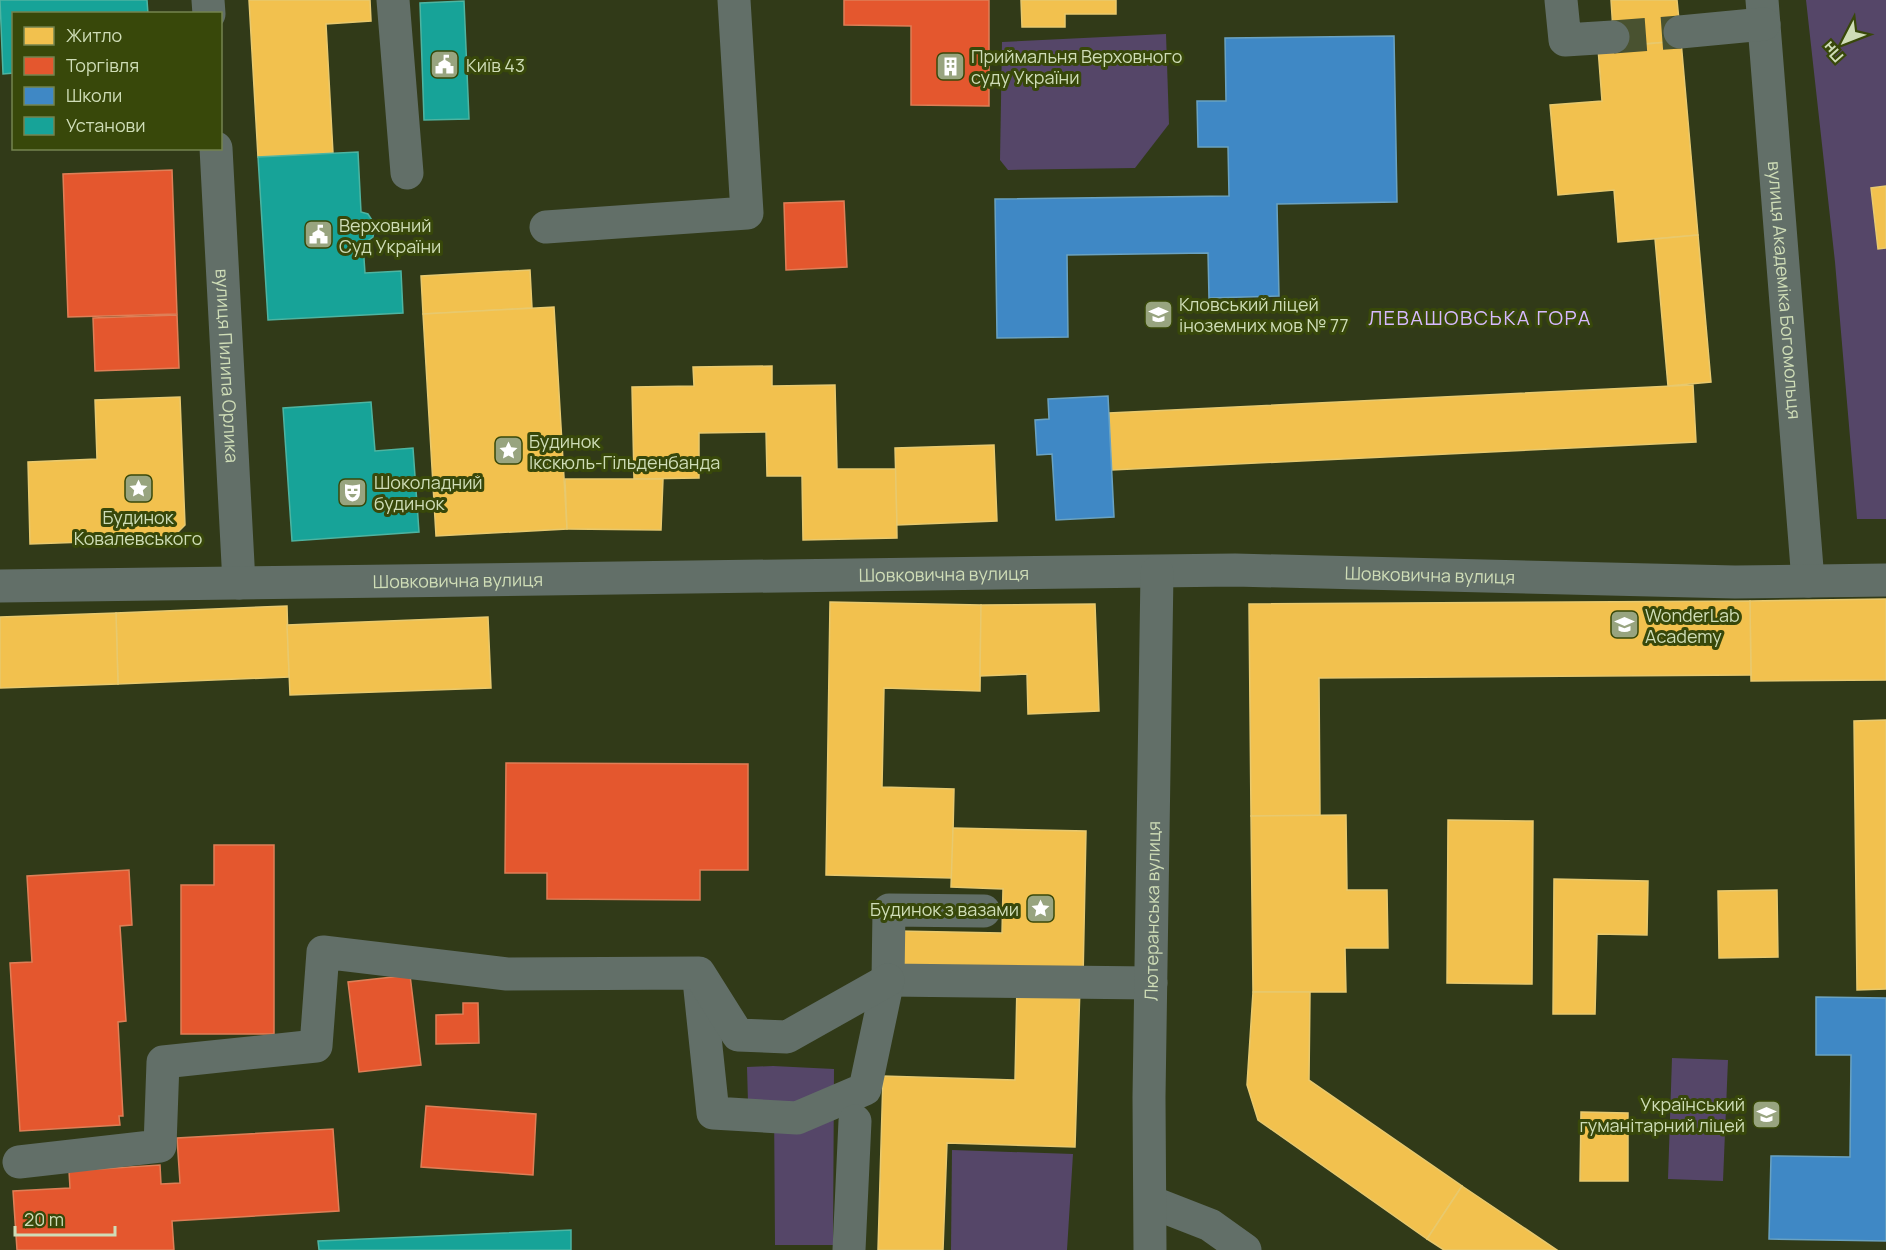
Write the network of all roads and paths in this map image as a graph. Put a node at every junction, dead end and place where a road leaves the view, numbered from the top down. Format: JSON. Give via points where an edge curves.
{"nodes":[{"id":1,"x":393,"y":0,"type":"edge"},
{"id":2,"x":734,"y":0,"type":"edge"},
{"id":3,"x":1561,"y":0,"type":"edge"},
{"id":4,"x":1763,"y":12,"type":"edge"},
{"id":5,"x":1680,"y":32,"type":"tunnel mouth"},
{"id":6,"x":1613,"y":37,"type":"tunnel mouth"},
{"id":7,"x":216,"y":150,"type":"edge"},
{"id":8,"x":407,"y":173,"type":"dead end"},
{"id":9,"x":546,"y":227,"type":"dead end"},
{"id":10,"x":1157,"y":572,"type":"junction"},
{"id":11,"x":1886,"y":580,"type":"edge"},
{"id":12,"x":1808,"y":582,"type":"junction"},
{"id":13,"x":239,"y":583,"type":"junction"},
{"id":14,"x":0,"y":586,"type":"edge"},
{"id":15,"x":984,"y":911,"type":"dead end"},
{"id":16,"x":699,"y":973,"type":"junction"},
{"id":17,"x":888,"y":980,"type":"junction"},
{"id":18,"x":1151,"y":983,"type":"junction"},
{"id":19,"x":855,"y":1122,"type":"dead end"},
{"id":20,"x":19,"y":1162,"type":"dead end"},
{"id":21,"x":1151,"y":1202,"type":"junction"},
{"id":22,"x":849,"y":1250,"type":"edge"},
{"id":23,"x":1150,"y":1250,"type":"edge"},
{"id":24,"x":1245,"y":1250,"type":"edge"}],
"edges":[{"from":1,"to":8,"type":"street"},
{"from":2,"to":9,"type":"street","via":[[747,213]]},
{"from":3,"to":6,"type":"street","via":[[1565,40]]},
{"from":4,"to":5,"type":"street"},
{"from":4,"to":12,"type":"street","name":"вулиця Академіка Богомольця"},
{"from":7,"to":13,"type":"street","name":"вулиця Пилипа Орлика"},
{"from":10,"to":12,"type":"street","name":"Шовковична вулиця","via":[[1235,570]]},
{"from":10,"to":13,"type":"street","name":"Шовковична вулиця"},
{"from":10,"to":18,"type":"street","name":"Лютеранська вулиця"},
{"from":11,"to":12,"type":"street","name":"Шовковична вулиця"},
{"from":13,"to":14,"type":"street","name":"Шовковична вулиця"},
{"from":15,"to":17,"type":"street","via":[[889,910]]},
{"from":16,"to":17,"type":"street","via":[[738,1035],[787,1037]]},
{"from":16,"to":17,"type":"street","via":[[713,1113],[797,1118],[865,1089]]},
{"from":16,"to":20,"type":"street","via":[[507,974],[323,952],[316,1046],[164,1062],[160,1146]]},
{"from":17,"to":18,"type":"street"},
{"from":18,"to":21,"type":"street","name":"Лютеранська вулиця"},
{"from":19,"to":22,"type":"street"},
{"from":21,"to":23,"type":"street","name":"Лютеранська вулиця"},
{"from":21,"to":24,"type":"street","via":[[1210,1226]]}]}
